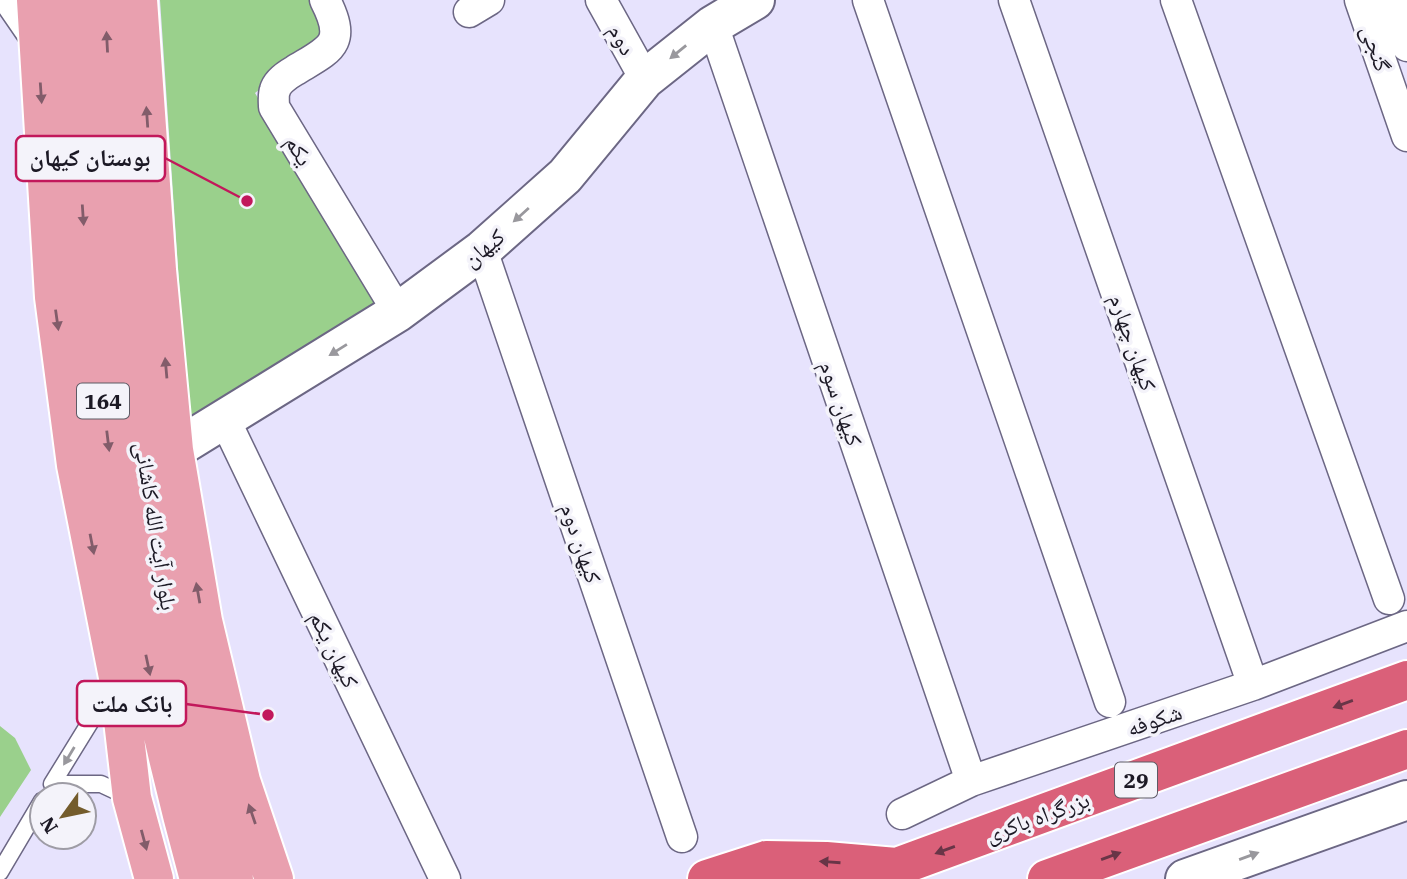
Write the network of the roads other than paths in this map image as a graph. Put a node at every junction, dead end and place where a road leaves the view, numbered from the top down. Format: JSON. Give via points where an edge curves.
{"nodes":[{"id":1,"x":9,"y":0,"type":"edge"},
{"id":2,"x":36,"y":0,"type":"edge"},
{"id":3,"x":70,"y":0,"type":"edge"},
{"id":4,"x":105,"y":0,"type":"edge"},
{"id":5,"x":138,"y":0,"type":"edge"},
{"id":6,"x":326,"y":0,"type":"edge"},
{"id":7,"x":601,"y":0,"type":"edge"},
{"id":8,"x":755,"y":0,"type":"edge"},
{"id":9,"x":868,"y":0,"type":"edge"},
{"id":10,"x":1014,"y":0,"type":"edge"},
{"id":11,"x":1176,"y":0,"type":"edge"},
{"id":12,"x":1360,"y":0,"type":"edge"},
{"id":13,"x":1391,"y":0,"type":"edge"},
{"id":14,"x":713,"y":25,"type":"junction"},
{"id":15,"x":38,"y":42,"type":"junction"},
{"id":16,"x":1407,"y":46,"type":"edge"},
{"id":17,"x":645,"y":79,"type":"junction"},
{"id":18,"x":1407,"y":136,"type":"edge"},
{"id":19,"x":482,"y":250,"type":"junction"},
{"id":20,"x":398,"y":312,"type":"junction"},
{"id":21,"x":225,"y":420,"type":"junction"},
{"id":22,"x":174,"y":450,"type":"junction"},
{"id":23,"x":1389,"y":599,"type":"dead end"},
{"id":24,"x":1407,"y":626,"type":"edge"},
{"id":25,"x":118,"y":677,"type":"junction"},
{"id":26,"x":1407,"y":680,"type":"edge"},
{"id":27,"x":1253,"y":685,"type":"junction"},
{"id":28,"x":1110,"y":702,"type":"dead end"},
{"id":29,"x":1407,"y":749,"type":"edge"},
{"id":30,"x":54,"y":781,"type":"edge"},
{"id":31,"x":971,"y":781,"type":"junction"},
{"id":32,"x":98,"y":784,"type":"edge"},
{"id":33,"x":193,"y":792,"type":"junction"},
{"id":34,"x":132,"y":798,"type":"junction"},
{"id":35,"x":1407,"y":800,"type":"edge"},
{"id":36,"x":902,"y":814,"type":"dead end"},
{"id":37,"x":28,"y":825,"type":"edge"},
{"id":38,"x":682,"y":837,"type":"dead end"},
{"id":39,"x":0,"y":872,"type":"edge"},
{"id":40,"x":881,"y":873,"type":"edge"},
{"id":41,"x":154,"y":879,"type":"edge"},
{"id":42,"x":199,"y":879,"type":"edge"},
{"id":43,"x":234,"y":879,"type":"edge"},
{"id":44,"x":274,"y":879,"type":"edge"},
{"id":45,"x":445,"y":879,"type":"edge"},
{"id":46,"x":707,"y":879,"type":"edge"},
{"id":47,"x":1047,"y":879,"type":"edge"},
{"id":48,"x":1185,"y":879,"type":"edge"}],
"edges":[{"from":1,"to":15,"type":"street"},
{"from":2,"to":15,"type":"main road"},
{"from":3,"to":33,"type":"main road","name":"بلوار آیت الله کاشانی","number":"164","one_way":true,"via":[[90,300],[109,455],[138,620]]},
{"from":33,"to":4,"type":"main road","name":"بلوار آیت الله کاشانی","number":"164","one_way":true,"via":[[121,276]]},
{"from":22,"to":5,"type":"main road","one_way":true},
{"from":6,"to":20,"type":"street","name":"یکم","via":[[337,35],[329,50],[285,76],[275,88],[274,107]]},
{"from":7,"to":17,"type":"street","name":"دوم"},
{"from":8,"to":14,"type":"street","name":"کیهان"},
{"from":9,"to":28,"type":"street"},
{"from":10,"to":27,"type":"street","name":"کیهان چهارم"},
{"from":11,"to":23,"type":"street"},
{"from":12,"to":18,"type":"street","name":"گنجی"},
{"from":13,"to":16,"type":"street","name":"گنجی"},
{"from":14,"to":17,"type":"street","name":"کیهان","one_way":true},
{"from":14,"to":31,"type":"street","name":"کیهان سوم"},
{"from":15,"to":25,"type":"main road","one_way":true,"via":[[54,297],[76,465]]},
{"from":17,"to":19,"type":"street","name":"کیهان","one_way":true,"via":[[565,176]]},
{"from":19,"to":20,"type":"street","name":"کیهان"},
{"from":19,"to":38,"type":"street","name":"کیهان دوم"},
{"from":20,"to":21,"type":"street","name":"کیهان","one_way":true},
{"from":21,"to":22,"type":"street","name":"کیهان"},
{"from":21,"to":45,"type":"street","name":"کیهان یکم"},
{"from":44,"to":22,"type":"main road","one_way":true,"via":[[241,780],[212,661]]},
{"from":24,"to":27,"type":"street","name":"شکوفه"},
{"from":25,"to":30,"type":"lane","one_way":true},
{"from":25,"to":34,"type":"main road"},
{"from":26,"to":40,"type":"highway","name":"بزرگراه باکری","number":"29","one_way":true},
{"from":27,"to":31,"type":"street","name":"شکوفه"},
{"from":47,"to":29,"type":"highway","one_way":true},
{"from":31,"to":36,"type":"street","name":"شکوفه"},
{"from":32,"to":34,"type":"lane"},
{"from":33,"to":42,"type":"main road","name":"بلوار آیت الله کاشانی","number":"164"},
{"from":33,"to":43,"type":"main road","name":"بلوار آیت الله کاشانی","number":"164"},
{"from":34,"to":41,"type":"main road","one_way":true},
{"from":48,"to":35,"type":"street","one_way":true},
{"from":37,"to":39,"type":"lane"},
{"from":40,"to":46,"type":"highway","one_way":true,"via":[[826,861],[766,860]]}]}
